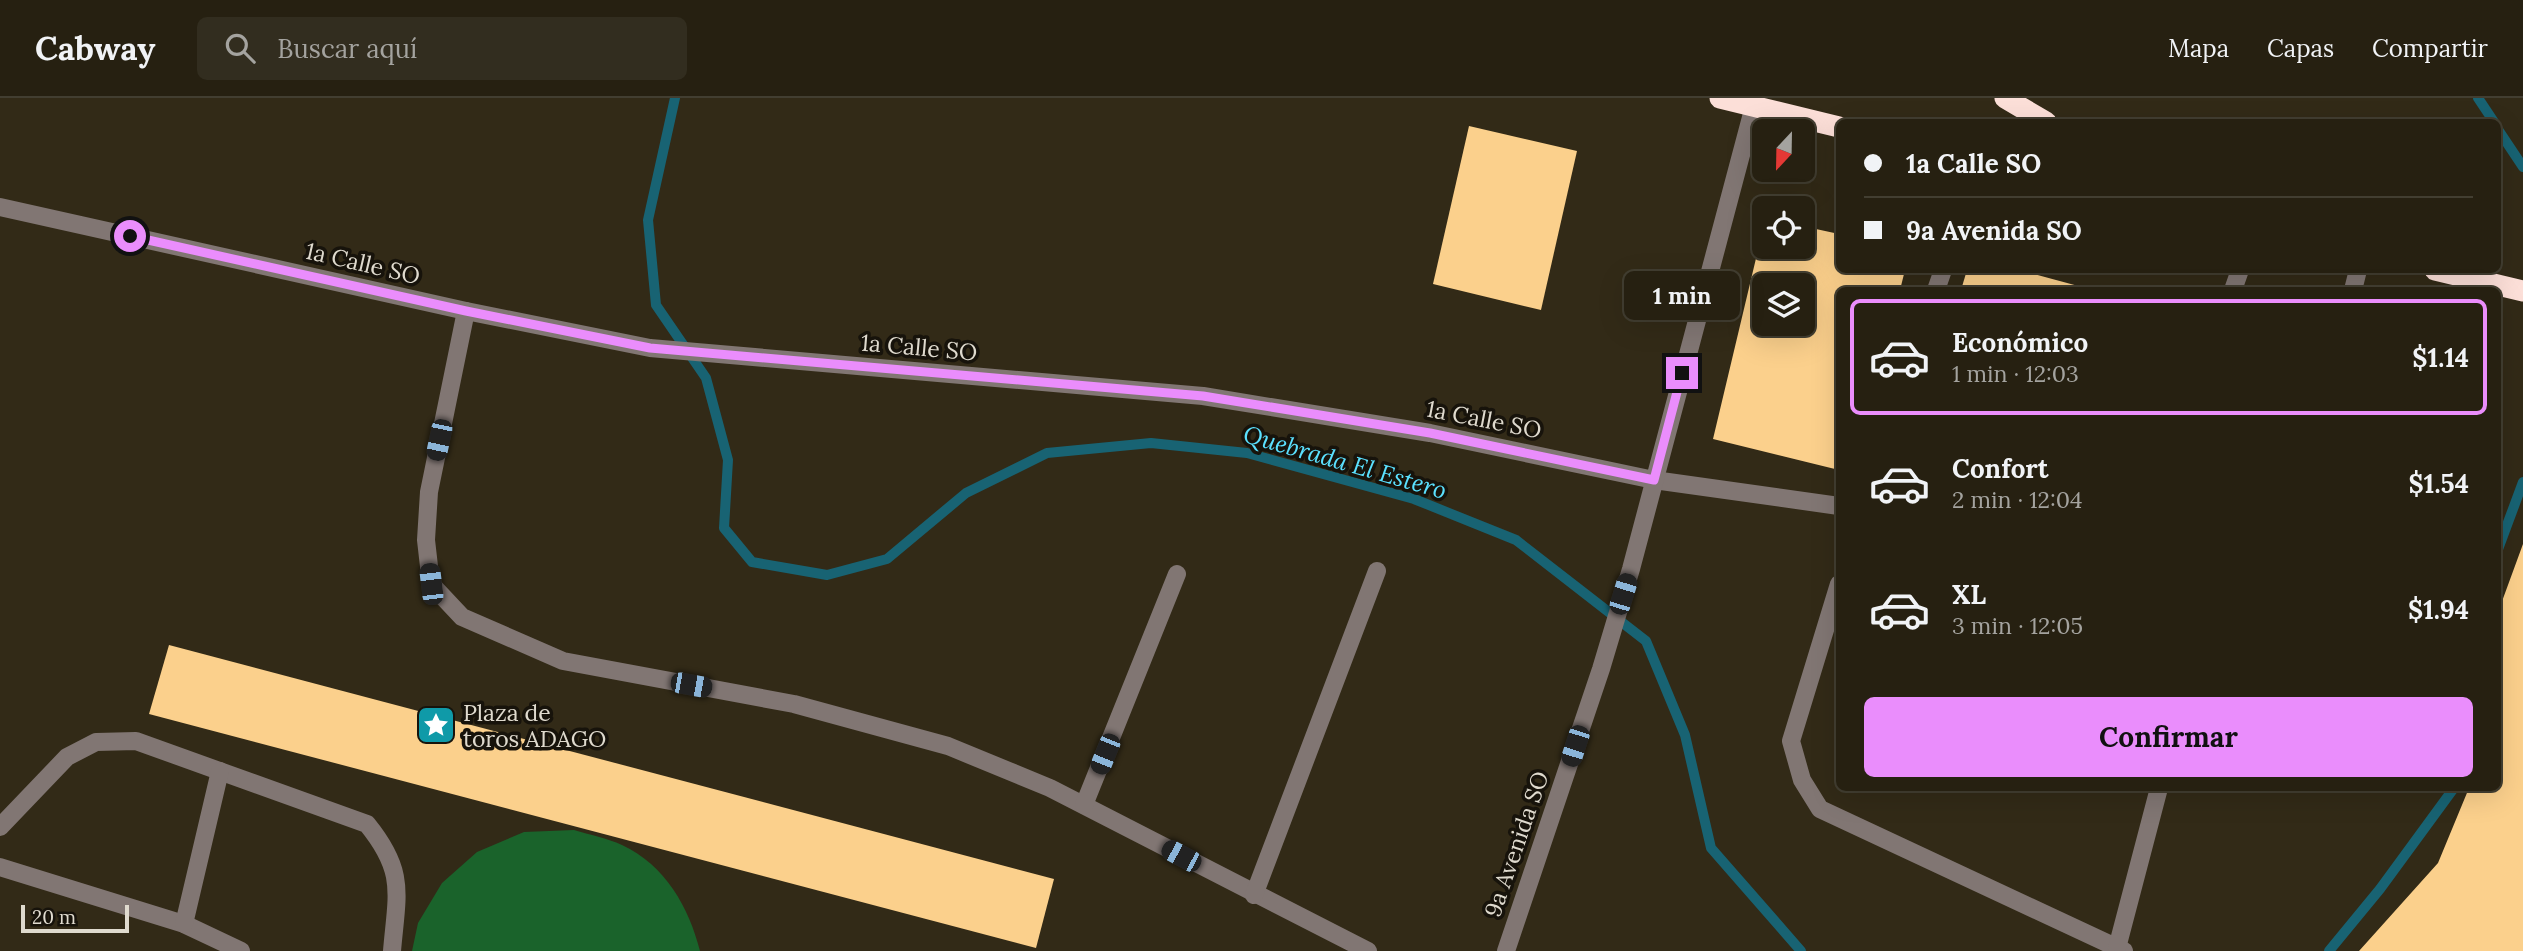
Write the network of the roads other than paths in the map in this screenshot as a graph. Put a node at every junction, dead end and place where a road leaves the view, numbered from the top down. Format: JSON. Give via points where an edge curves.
{"nodes":[{"id":1,"x":1720,"y":98,"type":"edge"},
{"id":2,"x":2005,"y":98,"type":"edge"},
{"id":3,"x":1754,"y":106,"type":"junction"},
{"id":4,"x":2041,"y":119,"type":"edge"},
{"id":5,"x":1836,"y":126,"type":"edge"},
{"id":6,"x":0,"y":207,"type":"edge"},
{"id":7,"x":2447,"y":273,"type":"edge"},
{"id":8,"x":2500,"y":287,"type":"edge"},
{"id":9,"x":466,"y":311,"type":"junction"},
{"id":10,"x":1654,"y":480,"type":"junction"},
{"id":11,"x":1836,"y":506,"type":"edge"},
{"id":12,"x":1377,"y":571,"type":"dead end"},
{"id":13,"x":1177,"y":574,"type":"dead end"},
{"id":14,"x":1836,"y":594,"type":"edge"},
{"id":15,"x":220,"y":771,"type":"junction"},
{"id":16,"x":2158,"y":791,"type":"edge"},
{"id":17,"x":1084,"y":805,"type":"junction"},
{"id":18,"x":0,"y":828,"type":"edge"},
{"id":19,"x":0,"y":867,"type":"edge"},
{"id":20,"x":1254,"y":895,"type":"junction"},
{"id":21,"x":184,"y":924,"type":"junction"},
{"id":22,"x":2120,"y":949,"type":"edge"},
{"id":23,"x":241,"y":951,"type":"edge"},
{"id":24,"x":392,"y":951,"type":"edge"},
{"id":25,"x":1368,"y":951,"type":"edge"},
{"id":26,"x":1506,"y":951,"type":"edge"}],
"edges":[{"from":1,"to":3,"type":"highway"},
{"from":2,"to":4,"type":"highway"},
{"from":3,"to":5,"type":"highway"},
{"from":3,"to":10,"type":"street","name":"9a Avenida SO"},
{"from":6,"to":9,"type":"street","name":"1a Calle SO"},
{"from":7,"to":8,"type":"highway"},
{"from":9,"to":10,"type":"street","name":"1a Calle SO","via":[[650,348],[1203,396],[1430,433]]},
{"from":9,"to":17,"type":"street","via":[[429,492],[426,540],[431,584],[462,617],[563,661],[794,704],[948,746]]},
{"from":10,"to":11,"type":"street","name":"1a Calle SO"},
{"from":10,"to":26,"type":"street","name":"9a Avenida SO","via":[[1601,670]]},
{"from":12,"to":20,"type":"street"},
{"from":13,"to":17,"type":"street"},
{"from":14,"to":22,"type":"street","via":[[1791,741],[1802,780],[1820,809]]},
{"from":15,"to":18,"type":"street","via":[[136,741],[96,742],[67,757]]},
{"from":15,"to":21,"type":"street"},
{"from":15,"to":24,"type":"street","via":[[367,824],[387,849],[397,883]]},
{"from":16,"to":22,"type":"street"},
{"from":17,"to":20,"type":"street"},
{"from":19,"to":21,"type":"street"},
{"from":20,"to":25,"type":"street"},
{"from":21,"to":23,"type":"street"}]}
